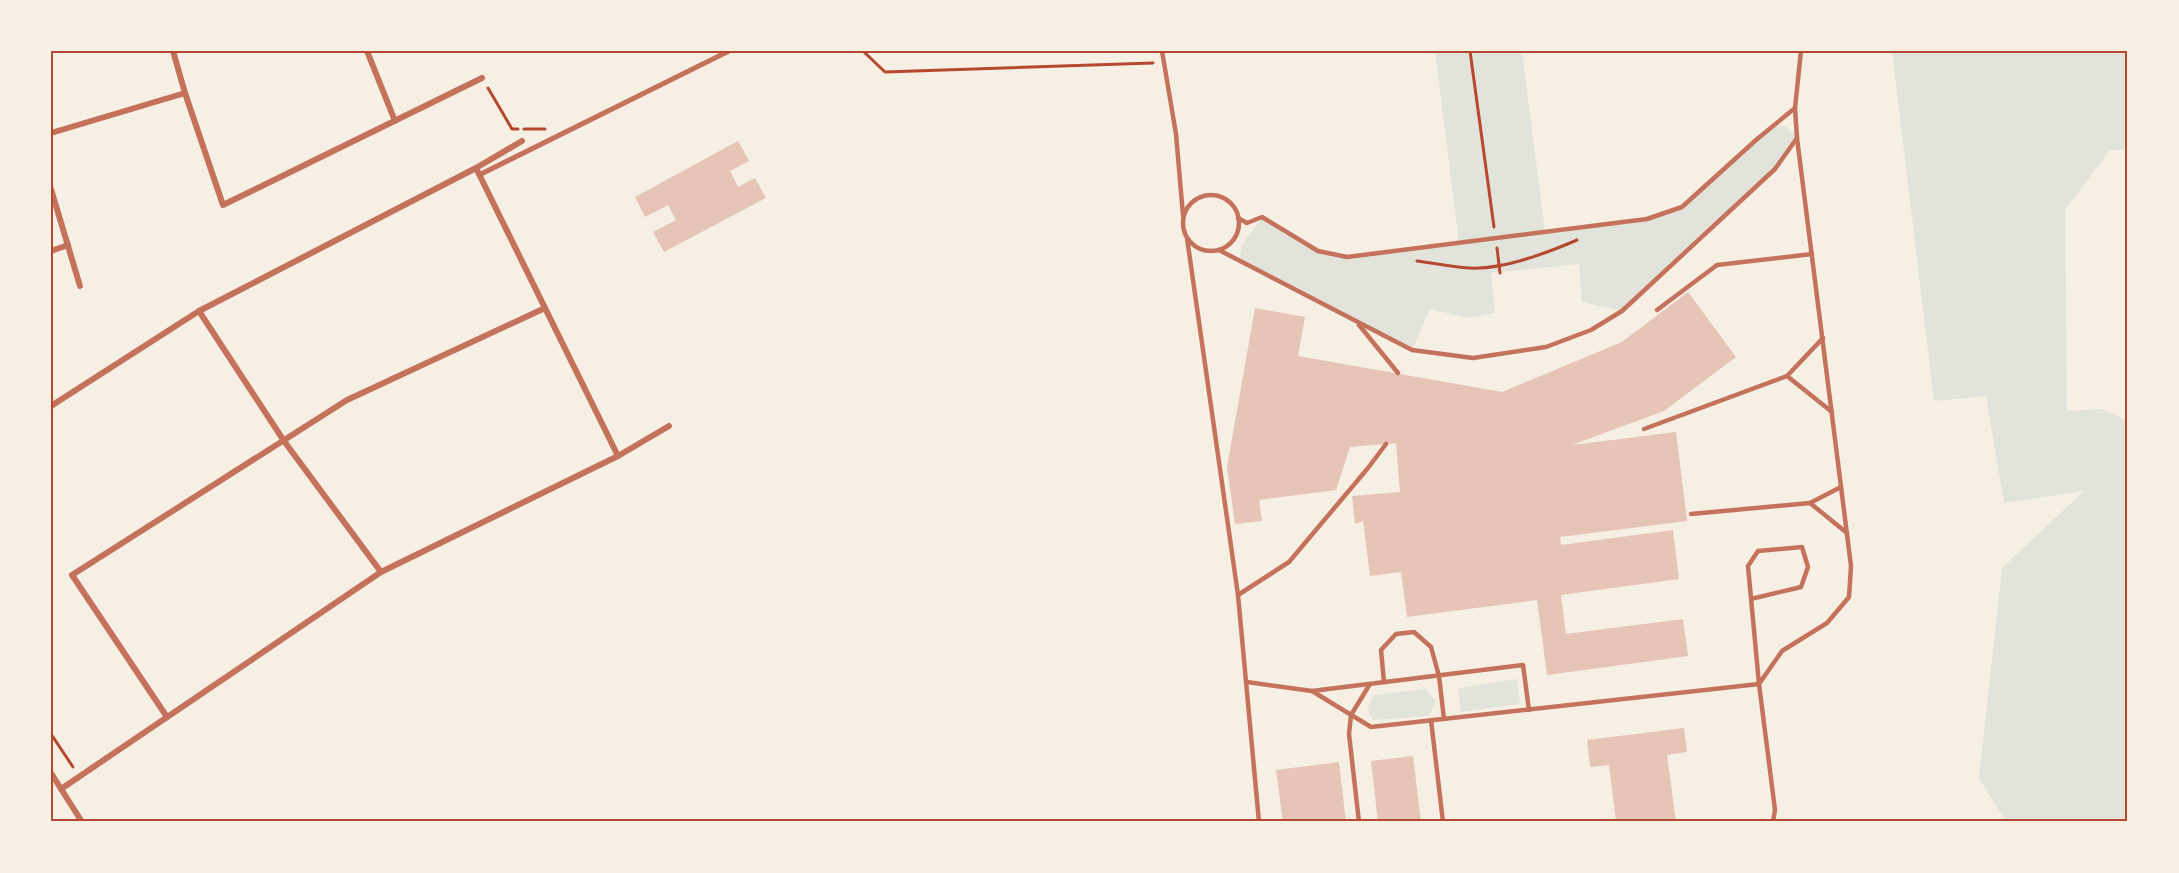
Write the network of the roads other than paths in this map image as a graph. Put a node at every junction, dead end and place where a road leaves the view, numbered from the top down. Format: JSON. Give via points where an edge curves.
{"nodes":[{"id":1,"x":173,"y":51,"type":"edge"},
{"id":2,"x":367,"y":51,"type":"edge"},
{"id":3,"x":729,"y":51,"type":"edge"},
{"id":4,"x":1161,"y":51,"type":"edge"},
{"id":5,"x":1801,"y":51,"type":"edge"},
{"id":6,"x":482,"y":78,"type":"road end"},
{"id":7,"x":185,"y":93,"type":"junction"},
{"id":8,"x":1795,"y":108,"type":"junction"},
{"id":9,"x":394,"y":121,"type":"junction"},
{"id":10,"x":51,"y":133,"type":"edge"},
{"id":11,"x":1797,"y":138,"type":"junction"},
{"id":12,"x":522,"y":141,"type":"dead end"},
{"id":13,"x":476,"y":168,"type":"junction"},
{"id":14,"x":479,"y":175,"type":"junction"},
{"id":15,"x":51,"y":189,"type":"edge"},
{"id":16,"x":1184,"y":216,"type":"junction"},
{"id":17,"x":1238,"y":218,"type":"junction"},
{"id":18,"x":1187,"y":238,"type":"junction"},
{"id":19,"x":68,"y":245,"type":"junction"},
{"id":20,"x":1220,"y":250,"type":"junction"},
{"id":21,"x":51,"y":251,"type":"edge"},
{"id":22,"x":1812,"y":254,"type":"junction"},
{"id":23,"x":80,"y":286,"type":"dead end"},
{"id":24,"x":545,"y":308,"type":"junction"},
{"id":25,"x":1657,"y":310,"type":"dead end"},
{"id":26,"x":199,"y":311,"type":"junction"},
{"id":27,"x":1358,"y":323,"type":"junction"},
{"id":28,"x":1823,"y":338,"type":"junction"},
{"id":29,"x":1398,"y":373,"type":"dead end"},
{"id":30,"x":1787,"y":376,"type":"junction"},
{"id":31,"x":51,"y":406,"type":"edge"},
{"id":32,"x":1832,"y":412,"type":"junction"},
{"id":33,"x":669,"y":426,"type":"dead end"},
{"id":34,"x":1644,"y":429,"type":"dead end"},
{"id":35,"x":284,"y":441,"type":"junction"},
{"id":36,"x":1386,"y":444,"type":"dead end"},
{"id":37,"x":618,"y":456,"type":"junction"},
{"id":38,"x":1841,"y":487,"type":"junction"},
{"id":39,"x":1810,"y":503,"type":"junction"},
{"id":40,"x":1691,"y":514,"type":"dead end"},
{"id":41,"x":1847,"y":533,"type":"junction"},
{"id":42,"x":381,"y":572,"type":"junction"},
{"id":43,"x":1238,"y":595,"type":"junction"},
{"id":44,"x":1751,"y":599,"type":"junction"},
{"id":45,"x":1439,"y":676,"type":"junction"},
{"id":46,"x":1247,"y":682,"type":"junction"},
{"id":47,"x":1384,"y":682,"type":"junction"},
{"id":48,"x":1370,"y":684,"type":"junction"},
{"id":49,"x":1759,"y":684,"type":"junction"},
{"id":50,"x":1312,"y":691,"type":"junction"},
{"id":51,"x":1529,"y":710,"type":"junction"},
{"id":52,"x":1351,"y":715,"type":"junction"},
{"id":53,"x":167,"y":717,"type":"junction"},
{"id":54,"x":1444,"y":719,"type":"junction"},
{"id":55,"x":1431,"y":720,"type":"junction"},
{"id":56,"x":51,"y":773,"type":"edge"},
{"id":57,"x":61,"y":789,"type":"junction"},
{"id":58,"x":82,"y":822,"type":"edge"},
{"id":59,"x":1259,"y":822,"type":"edge"},
{"id":60,"x":1359,"y":822,"type":"edge"},
{"id":61,"x":1443,"y":822,"type":"edge"},
{"id":62,"x":1773,"y":822,"type":"edge"}],
"edges":[{"from":1,"to":7,"type":"street"},
{"from":2,"to":9,"type":"street"},
{"from":3,"to":14,"type":"street"},
{"from":4,"to":16,"type":"lane","via":[[1176,134]]},
{"from":5,"to":8,"type":"lane"},
{"from":6,"to":9,"type":"street"},
{"from":7,"to":9,"type":"street","via":[[223,206]]},
{"from":7,"to":10,"type":"street"},
{"from":8,"to":11,"type":"lane"},
{"from":8,"to":17,"type":"lane","via":[[1682,207],[1647,219],[1347,257],[1318,251],[1262,218],[1247,223]]},
{"from":11,"to":22,"type":"lane"},
{"from":11,"to":27,"type":"lane","via":[[1775,169],[1622,311],[1591,330],[1546,347],[1473,358],[1412,350]]},
{"from":12,"to":13,"type":"street"},
{"from":13,"to":14,"type":"street"},
{"from":13,"to":26,"type":"street"},
{"from":14,"to":24,"type":"street"},
{"from":15,"to":19,"type":"street"},
{"from":16,"to":17,"type":"lane","via":[[1194,201],[1212,196],[1229,202]]},
{"from":16,"to":18,"type":"lane"},
{"from":17,"to":20,"type":"lane","via":[[1236,234]]},
{"from":18,"to":20,"type":"lane","via":[[1201,250]]},
{"from":18,"to":43,"type":"lane"},
{"from":19,"to":21,"type":"street"},
{"from":19,"to":23,"type":"street"},
{"from":20,"to":27,"type":"lane"},
{"from":22,"to":25,"type":"lane","via":[[1717,265]]},
{"from":22,"to":28,"type":"lane"},
{"from":24,"to":35,"type":"street","via":[[347,400]]},
{"from":24,"to":37,"type":"street"},
{"from":26,"to":31,"type":"street"},
{"from":26,"to":35,"type":"street"},
{"from":27,"to":29,"type":"lane"},
{"from":28,"to":30,"type":"lane"},
{"from":28,"to":32,"type":"lane"},
{"from":30,"to":32,"type":"lane"},
{"from":30,"to":34,"type":"lane"},
{"from":32,"to":38,"type":"lane"},
{"from":33,"to":37,"type":"street"},
{"from":35,"to":42,"type":"street"},
{"from":35,"to":53,"type":"street","via":[[72,575]]},
{"from":36,"to":43,"type":"lane","via":[[1289,562]]},
{"from":37,"to":42,"type":"street"},
{"from":38,"to":39,"type":"lane"},
{"from":38,"to":41,"type":"lane"},
{"from":39,"to":40,"type":"lane"},
{"from":39,"to":41,"type":"lane"},
{"from":41,"to":49,"type":"lane","via":[[1849,597],[1827,623],[1782,651]]},
{"from":42,"to":53,"type":"street"},
{"from":43,"to":46,"type":"lane"},
{"from":44,"to":44,"type":"lane","via":[[1748,566],[1758,551],[1802,547],[1808,567],[1801,587]]},
{"from":44,"to":49,"type":"lane"},
{"from":45,"to":47,"type":"lane"},
{"from":45,"to":47,"type":"lane","via":[[1431,647],[1414,632],[1396,634],[1381,650]]},
{"from":45,"to":51,"type":"lane","via":[[1522,665]]},
{"from":45,"to":54,"type":"lane"},
{"from":46,"to":50,"type":"lane"},
{"from":46,"to":59,"type":"lane"},
{"from":47,"to":48,"type":"lane"},
{"from":48,"to":50,"type":"lane"},
{"from":48,"to":52,"type":"lane"},
{"from":49,"to":51,"type":"lane"},
{"from":49,"to":62,"type":"lane","via":[[1775,810]]},
{"from":50,"to":52,"type":"lane"},
{"from":51,"to":54,"type":"lane"},
{"from":52,"to":55,"type":"lane","via":[[1371,727]]},
{"from":52,"to":60,"type":"lane","via":[[1349,734]]},
{"from":53,"to":57,"type":"street"},
{"from":54,"to":55,"type":"lane"},
{"from":55,"to":61,"type":"lane"},
{"from":56,"to":57,"type":"street"},
{"from":57,"to":58,"type":"street"}]}
